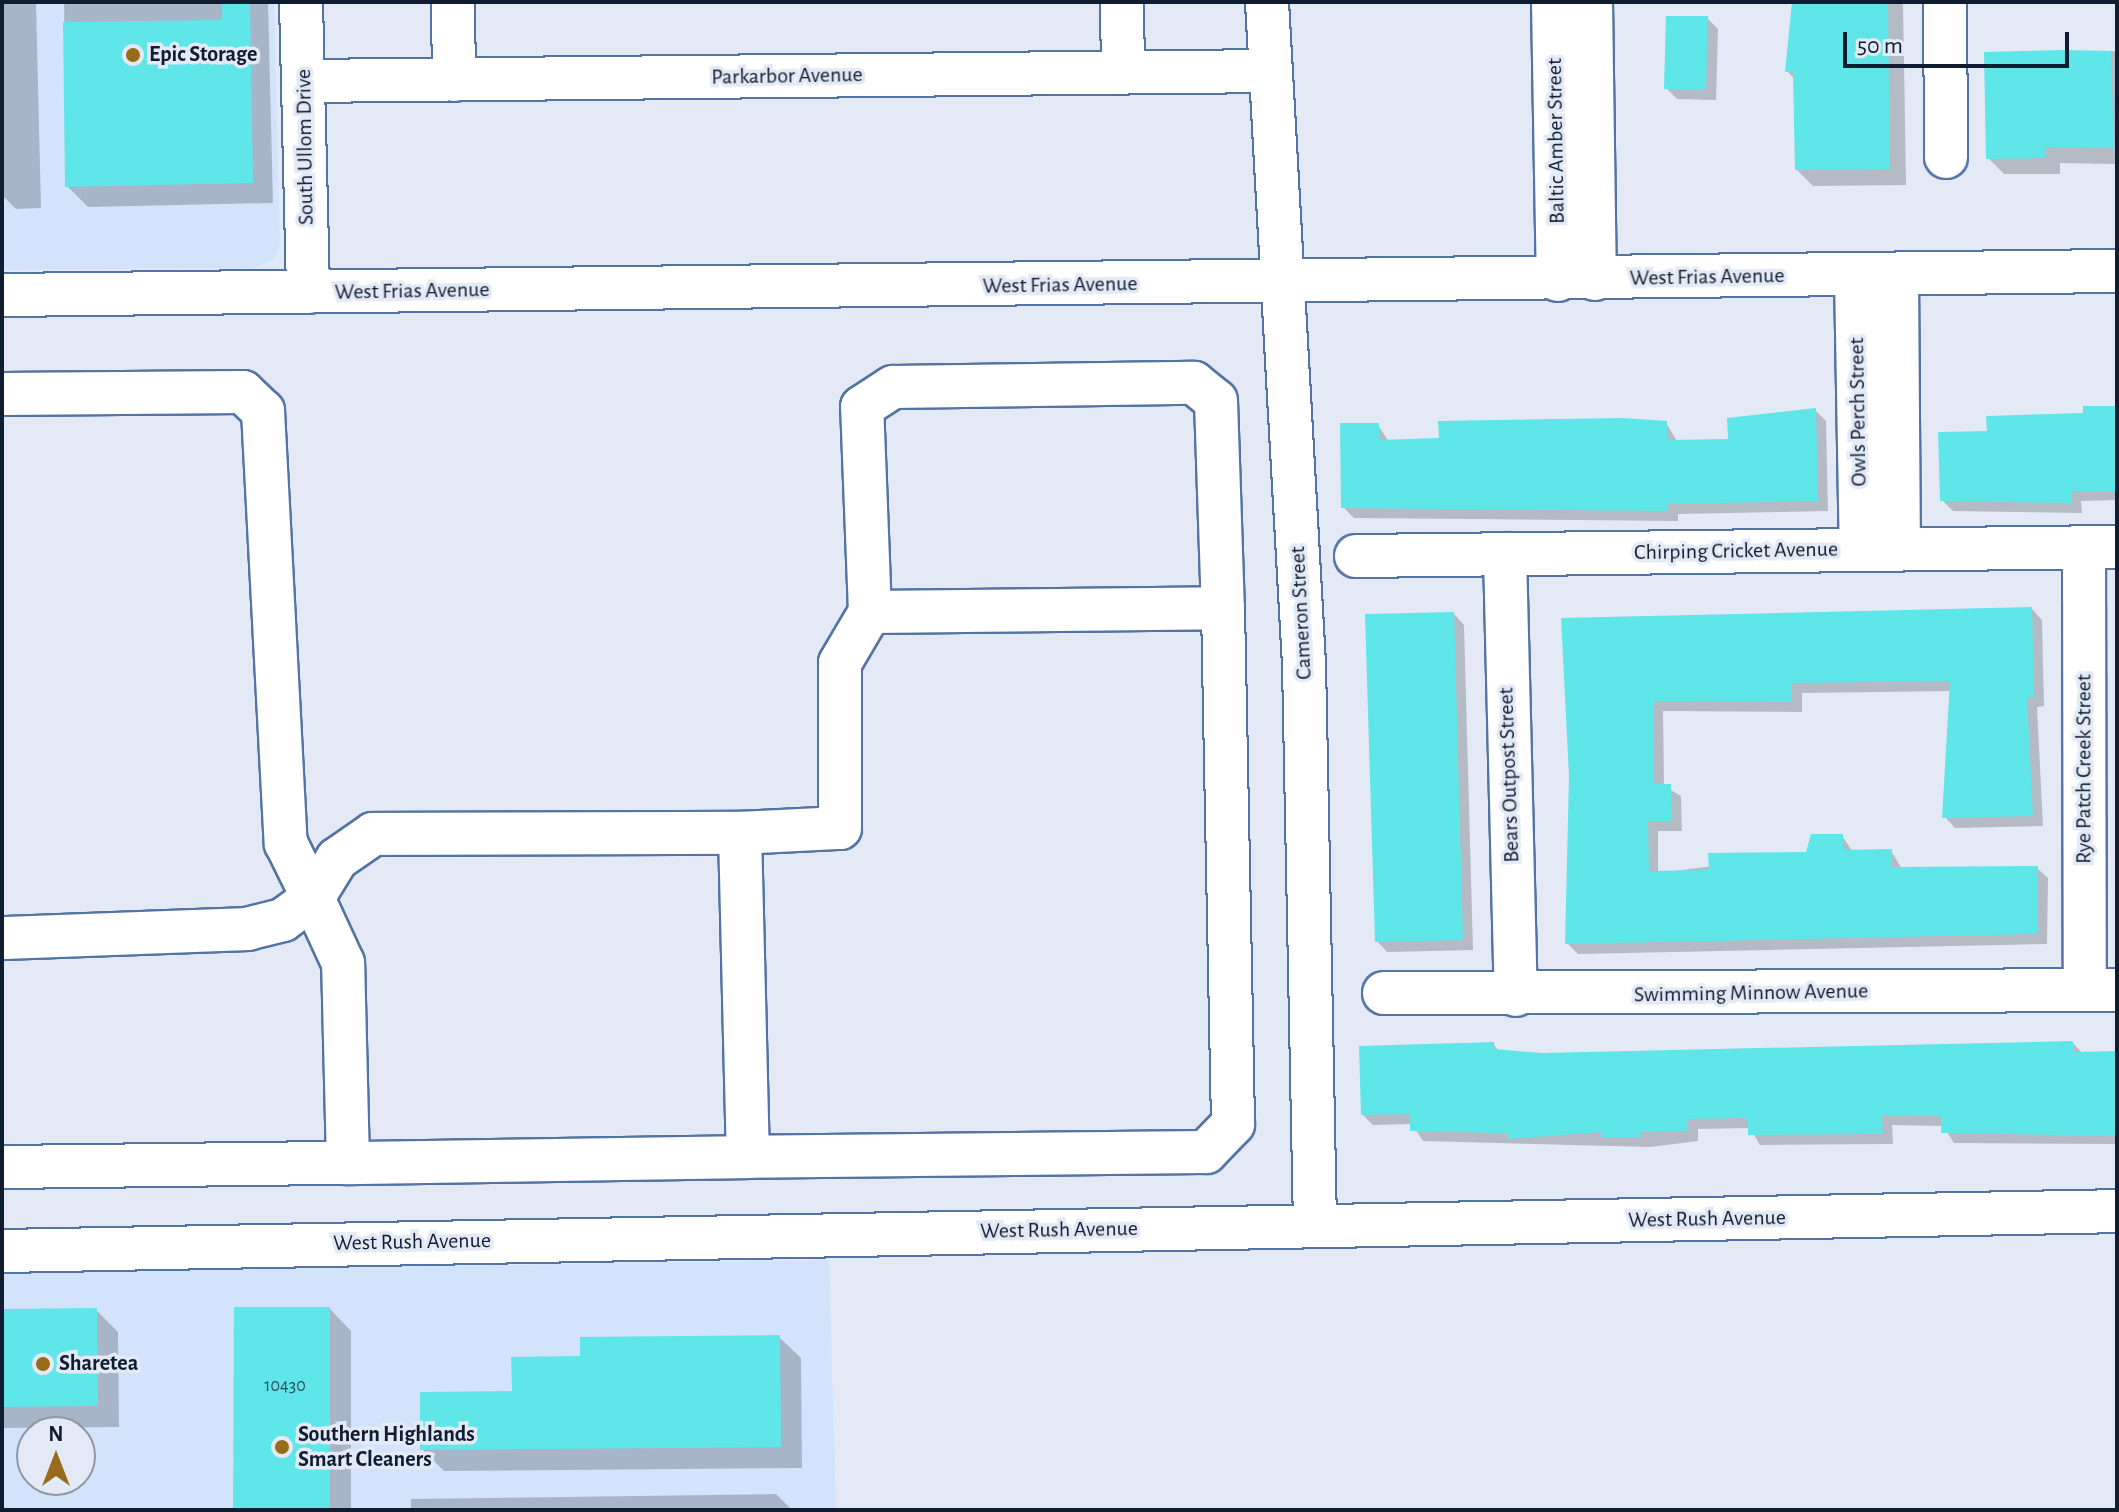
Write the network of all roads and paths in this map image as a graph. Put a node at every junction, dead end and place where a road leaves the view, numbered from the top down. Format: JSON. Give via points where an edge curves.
{"nodes":[{"id":1,"x":301,"y":2,"type":"edge"},
{"id":2,"x":453,"y":2,"type":"edge"},
{"id":3,"x":1122,"y":2,"type":"edge"},
{"id":4,"x":1267,"y":2,"type":"edge"},
{"id":5,"x":1553,"y":2,"type":"edge"},
{"id":6,"x":1591,"y":2,"type":"edge"},
{"id":7,"x":1945,"y":2,"type":"edge"},
{"id":8,"x":1270,"y":71,"type":"junction"},
{"id":9,"x":1123,"y":72,"type":"junction"},
{"id":10,"x":454,"y":80,"type":"junction"},
{"id":11,"x":303,"y":81,"type":"junction"},
{"id":12,"x":1573,"y":91,"type":"junction"},
{"id":13,"x":1946,"y":157,"type":"dead end"},
{"id":14,"x":2117,"y":271,"type":"edge"},
{"id":15,"x":1897,"y":274,"type":"junction"},
{"id":16,"x":1856,"y":275,"type":"junction"},
{"id":17,"x":1576,"y":279,"type":"junction"},
{"id":18,"x":1285,"y":283,"type":"junction"},
{"id":19,"x":308,"y":292,"type":"junction"},
{"id":20,"x":2,"y":295,"type":"edge"},
{"id":21,"x":2,"y":394,"type":"edge"},
{"id":22,"x":1878,"y":445,"type":"junction"},
{"id":23,"x":2100,"y":547,"type":"edge"},
{"id":24,"x":1880,"y":550,"type":"junction"},
{"id":25,"x":1505,"y":554,"type":"junction"},
{"id":26,"x":1356,"y":556,"type":"dead end"},
{"id":27,"x":1223,"y":608,"type":"junction"},
{"id":28,"x":870,"y":612,"type":"junction"},
{"id":29,"x":740,"y":833,"type":"junction"},
{"id":30,"x":313,"y":898,"type":"junction"},
{"id":31,"x":2,"y":938,"type":"edge"},
{"id":32,"x":2101,"y":990,"type":"edge"},
{"id":33,"x":1384,"y":993,"type":"dead end"},
{"id":34,"x":1516,"y":995,"type":"junction"},
{"id":35,"x":748,"y":1157,"type":"junction"},
{"id":36,"x":348,"y":1163,"type":"junction"},
{"id":37,"x":2,"y":1167,"type":"edge"},
{"id":38,"x":2117,"y":1211,"type":"edge"},
{"id":39,"x":1315,"y":1226,"type":"junction"},
{"id":40,"x":2,"y":1251,"type":"edge"}],
"edges":[{"from":1,"to":11,"type":"street","name":"South Ullom Drive"},
{"from":2,"to":10,"type":"street"},
{"from":3,"to":9,"type":"street"},
{"from":4,"to":8,"type":"street","name":"Cameron Street"},
{"from":5,"to":12,"type":"street","name":"Baltic Amber Street"},
{"from":6,"to":12,"type":"street","name":"Baltic Amber Street"},
{"from":7,"to":13,"type":"street"},
{"from":8,"to":9,"type":"street","name":"Parkarbor Avenue"},
{"from":8,"to":18,"type":"street","name":"Cameron Street"},
{"from":9,"to":10,"type":"street","name":"Parkarbor Avenue"},
{"from":10,"to":11,"type":"street","name":"Parkarbor Avenue"},
{"from":11,"to":19,"type":"street","name":"South Ullom Drive"},
{"from":12,"to":17,"type":"street","name":"Baltic Amber Street"},
{"from":14,"to":15,"type":"street","name":"West Frias Avenue"},
{"from":15,"to":16,"type":"street","name":"West Frias Avenue"},
{"from":15,"to":22,"type":"street","name":"Owls Perch Street"},
{"from":16,"to":17,"type":"street","name":"West Frias Avenue"},
{"from":16,"to":22,"type":"street","name":"Owls Perch Street"},
{"from":17,"to":18,"type":"street","name":"West Frias Avenue"},
{"from":18,"to":19,"type":"street","name":"West Frias Avenue"},
{"from":18,"to":39,"type":"street","name":"Cameron Street","via":[[1304,663]]},
{"from":19,"to":20,"type":"street","name":"West Frias Avenue"},
{"from":21,"to":30,"type":"street","via":[[243,392],[263,411],[286,843]]},
{"from":22,"to":24,"type":"street","name":"Owls Perch Street"},
{"from":23,"to":24,"type":"street","name":"Chirping Cricket Avenue"},
{"from":23,"to":32,"type":"street","name":"Rye Patch Creek Street"},
{"from":24,"to":25,"type":"street","name":"Chirping Cricket Avenue"},
{"from":25,"to":26,"type":"street","name":"Chirping Cricket Avenue"},
{"from":25,"to":34,"type":"street","name":"Bears Outpost Street"},
{"from":27,"to":28,"type":"street"},
{"from":27,"to":28,"type":"street","via":[[1216,401],[1194,383],[893,387],[862,407]]},
{"from":27,"to":35,"type":"street","via":[[1233,1124],[1206,1152]]},
{"from":28,"to":29,"type":"street","via":[[840,663],[840,828]]},
{"from":29,"to":30,"type":"street","via":[[373,834],[337,859]]},
{"from":29,"to":35,"type":"street"},
{"from":30,"to":31,"type":"street","via":[[283,920],[248,929]]},
{"from":30,"to":36,"type":"street","via":[[343,963]]},
{"from":32,"to":34,"type":"street","name":"Swimming Minnow Avenue"},
{"from":33,"to":34,"type":"street","name":"Swimming Minnow Avenue"},
{"from":35,"to":36,"type":"street"},
{"from":36,"to":37,"type":"street"},
{"from":38,"to":39,"type":"street","name":"West Rush Avenue"},
{"from":39,"to":40,"type":"street","name":"West Rush Avenue"}]}
